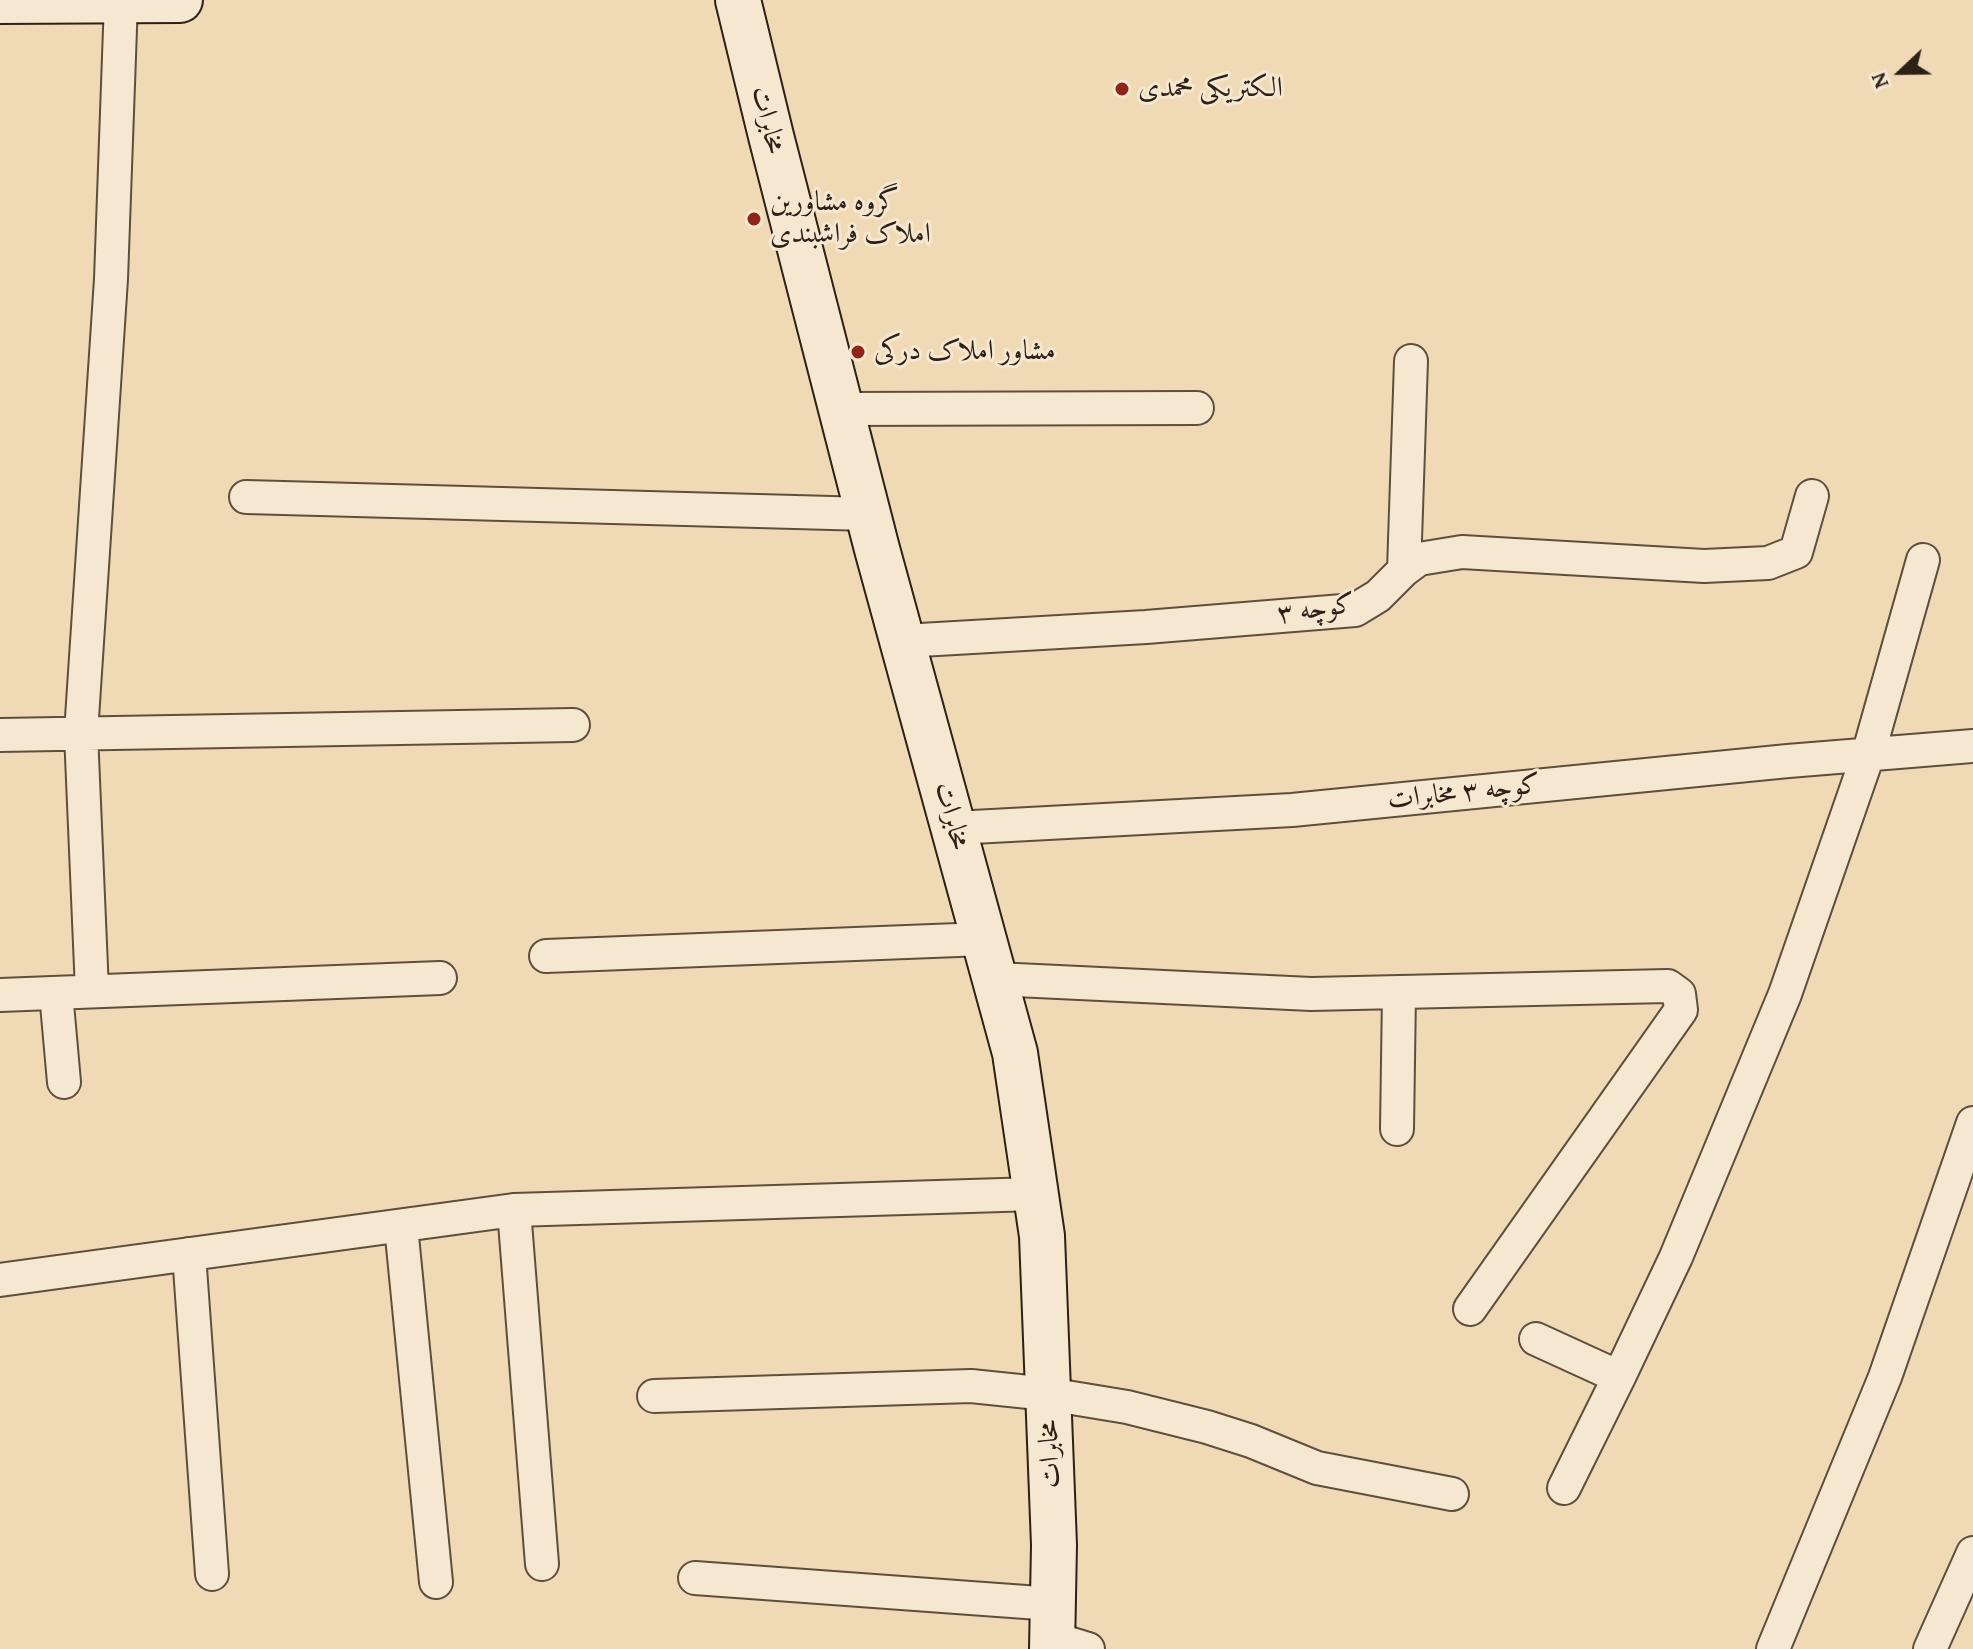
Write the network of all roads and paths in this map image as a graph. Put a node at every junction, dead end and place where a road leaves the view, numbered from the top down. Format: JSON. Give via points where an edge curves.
{"nodes":[{"id":1,"x":180,"y":0,"type":"edge"},
{"id":2,"x":738,"y":0,"type":"edge"},
{"id":3,"x":0,"y":1,"type":"edge"},
{"id":4,"x":121,"y":1,"type":"edge"},
{"id":5,"x":1411,"y":361,"type":"dead end"},
{"id":6,"x":1197,"y":408,"type":"dead end"},
{"id":7,"x":841,"y":409,"type":"junction"},
{"id":8,"x":1812,"y":496,"type":"dead end"},
{"id":9,"x":246,"y":497,"type":"dead end"},
{"id":10,"x":868,"y":514,"type":"junction"},
{"id":11,"x":1923,"y":560,"type":"dead end"},
{"id":12,"x":1404,"y":570,"type":"junction"},
{"id":13,"x":903,"y":641,"type":"junction"},
{"id":14,"x":573,"y":725,"type":"dead end"},
{"id":15,"x":81,"y":733,"type":"junction"},
{"id":16,"x":0,"y":735,"type":"edge"},
{"id":17,"x":1973,"y":746,"type":"edge"},
{"id":18,"x":1868,"y":755,"type":"junction"},
{"id":19,"x":954,"y":828,"type":"junction"},
{"id":20,"x":546,"y":956,"type":"dead end"},
{"id":21,"x":990,"y":959,"type":"junction"},
{"id":22,"x":440,"y":978,"type":"dead end"},
{"id":23,"x":92,"y":991,"type":"junction"},
{"id":24,"x":56,"y":993,"type":"junction"},
{"id":25,"x":1399,"y":993,"type":"junction"},
{"id":26,"x":0,"y":995,"type":"edge"},
{"id":27,"x":64,"y":1082,"type":"dead end"},
{"id":28,"x":1973,"y":1123,"type":"edge"},
{"id":29,"x":1397,"y":1129,"type":"dead end"},
{"id":30,"x":1035,"y":1194,"type":"junction"},
{"id":31,"x":514,"y":1210,"type":"junction"},
{"id":32,"x":401,"y":1226,"type":"junction"},
{"id":33,"x":189,"y":1254,"type":"junction"},
{"id":34,"x":0,"y":1280,"type":"edge"},
{"id":35,"x":1470,"y":1309,"type":"dead end"},
{"id":36,"x":1536,"y":1339,"type":"dead end"},
{"id":37,"x":1619,"y":1377,"type":"junction"},
{"id":38,"x":1048,"y":1394,"type":"junction"},
{"id":39,"x":654,"y":1396,"type":"dead end"},
{"id":40,"x":1564,"y":1488,"type":"dead end"},
{"id":41,"x":1452,"y":1494,"type":"dead end"},
{"id":42,"x":1973,"y":1553,"type":"edge"},
{"id":43,"x":542,"y":1564,"type":"dead end"},
{"id":44,"x":212,"y":1574,"type":"dead end"},
{"id":45,"x":695,"y":1578,"type":"dead end"},
{"id":46,"x":436,"y":1582,"type":"dead end"},
{"id":47,"x":1061,"y":1635,"type":"edge"},
{"id":48,"x":1773,"y":1649,"type":"edge"},
{"id":49,"x":1930,"y":1649,"type":"edge"}],
"edges":[{"from":1,"to":4,"type":"street"},
{"from":2,"to":7,"type":"street","name":"مخابرات"},
{"from":3,"to":4,"type":"street"},
{"from":4,"to":15,"type":"street","via":[[111,279]]},
{"from":5,"to":12,"type":"street"},
{"from":6,"to":7,"type":"street"},
{"from":7,"to":10,"type":"street","name":"مخابرات"},
{"from":8,"to":12,"type":"street","name":"کوچه ۳","via":[[1796,552],[1768,563],[1704,566],[1462,552],[1419,559]]},
{"from":9,"to":10,"type":"street"},
{"from":10,"to":13,"type":"street","name":"مخابرات"},
{"from":11,"to":18,"type":"street"},
{"from":12,"to":13,"type":"street","name":"کوچه ۳","via":[[1355,610]]},
{"from":13,"to":19,"type":"street","name":"مخابرات"},
{"from":14,"to":15,"type":"street"},
{"from":15,"to":16,"type":"street"},
{"from":15,"to":23,"type":"street"},
{"from":17,"to":18,"type":"street","name":"کوچه ۳ مخابرات"},
{"from":18,"to":19,"type":"street","name":"کوچه ۳ مخابرات","via":[[1292,810]]},
{"from":18,"to":37,"type":"street","via":[[1785,994],[1676,1257]]},
{"from":19,"to":21,"type":"street","name":"مخابرات"},
{"from":20,"to":21,"type":"street"},
{"from":21,"to":25,"type":"street","via":[[1311,994]]},
{"from":21,"to":30,"type":"street","name":"مخابرات","via":[[1015,1053]]},
{"from":22,"to":23,"type":"street"},
{"from":23,"to":24,"type":"street"},
{"from":24,"to":26,"type":"street"},
{"from":24,"to":27,"type":"street"},
{"from":25,"to":29,"type":"street"},
{"from":25,"to":35,"type":"street","via":[[1668,986],[1679,994],[1681,1010]]},
{"from":28,"to":48,"type":"street","via":[[1885,1377]]},
{"from":30,"to":31,"type":"street"},
{"from":30,"to":38,"type":"street","name":"مخابرات","via":[[1042,1236]]},
{"from":31,"to":32,"type":"street"},
{"from":31,"to":43,"type":"street"},
{"from":32,"to":33,"type":"street"},
{"from":32,"to":46,"type":"street"},
{"from":33,"to":34,"type":"street"},
{"from":33,"to":44,"type":"street"},
{"from":36,"to":37,"type":"street"},
{"from":37,"to":40,"type":"street"},
{"from":38,"to":39,"type":"street","via":[[971,1386]]},
{"from":38,"to":41,"type":"street","via":[[1207,1427],[1317,1468]]},
{"from":38,"to":47,"type":"street","name":"مخابرات"},
{"from":42,"to":49,"type":"street"},
{"from":45,"to":47,"type":"street"}]}
